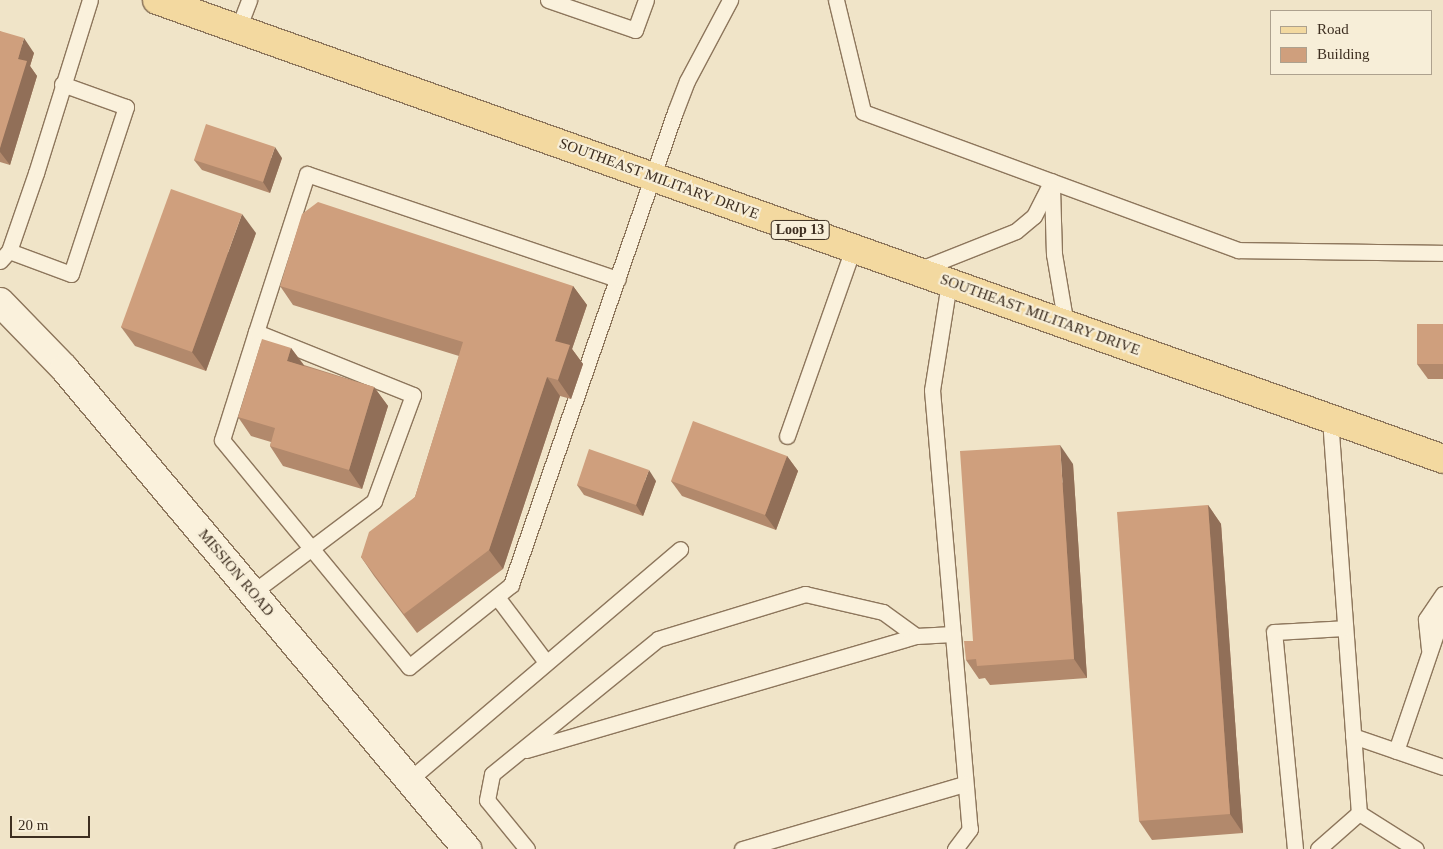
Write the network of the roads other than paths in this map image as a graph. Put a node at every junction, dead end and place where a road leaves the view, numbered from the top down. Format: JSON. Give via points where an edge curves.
{"nodes":[{"id":1,"x":90,"y":0,"type":"edge"},
{"id":2,"x":157,"y":0,"type":"edge"},
{"id":3,"x":249,"y":0,"type":"edge"},
{"id":4,"x":548,"y":0,"type":"edge"},
{"id":5,"x":646,"y":0,"type":"edge"},
{"id":6,"x":730,"y":0,"type":"edge"},
{"id":7,"x":836,"y":0,"type":"edge"},
{"id":8,"x":564,"y":3,"type":"edge"},
{"id":9,"x":238,"y":29,"type":"junction"},
{"id":10,"x":62,"y":84,"type":"junction"},
{"id":11,"x":651,"y":176,"type":"junction"},
{"id":12,"x":1052,"y":182,"type":"junction"},
{"id":13,"x":854,"y":248,"type":"junction"},
{"id":14,"x":1443,"y":253,"type":"edge"},
{"id":15,"x":4,"y":256,"type":"edge"},
{"id":16,"x":916,"y":271,"type":"junction"},
{"id":17,"x":618,"y":280,"type":"junction"},
{"id":18,"x":950,"y":283,"type":"junction"},
{"id":19,"x":0,"y":302,"type":"edge"},
{"id":20,"x":1066,"y":324,"type":"junction"},
{"id":21,"x":256,"y":332,"type":"junction"},
{"id":22,"x":1330,"y":419,"type":"junction"},
{"id":23,"x":787,"y":436,"type":"dead end"},
{"id":24,"x":1443,"y":459,"type":"edge"},
{"id":25,"x":311,"y":549,"type":"junction"},
{"id":26,"x":680,"y":549,"type":"dead end"},
{"id":27,"x":252,"y":593,"type":"junction"},
{"id":28,"x":1443,"y":594,"type":"edge"},
{"id":29,"x":496,"y":597,"type":"junction"},
{"id":30,"x":1443,"y":613,"type":"edge"},
{"id":31,"x":1345,"y":628,"type":"junction"},
{"id":32,"x":953,"y":634,"type":"junction"},
{"id":33,"x":916,"y":636,"type":"junction"},
{"id":34,"x":1430,"y":653,"type":"junction"},
{"id":35,"x":546,"y":662,"type":"junction"},
{"id":36,"x":1353,"y":736,"type":"junction"},
{"id":37,"x":520,"y":751,"type":"junction"},
{"id":38,"x":1396,"y":751,"type":"junction"},
{"id":39,"x":1443,"y":767,"type":"edge"},
{"id":40,"x":409,"y":780,"type":"junction"},
{"id":41,"x":965,"y":784,"type":"junction"},
{"id":42,"x":1359,"y":813,"type":"junction"},
{"id":43,"x":467,"y":849,"type":"edge"},
{"id":44,"x":527,"y":849,"type":"edge"},
{"id":45,"x":742,"y":849,"type":"edge"},
{"id":46,"x":955,"y":849,"type":"edge"},
{"id":47,"x":1295,"y":849,"type":"edge"},
{"id":48,"x":1318,"y":849,"type":"edge"},
{"id":49,"x":1416,"y":849,"type":"edge"}],
"edges":[{"from":1,"to":10,"type":"lane"},
{"from":2,"to":9,"type":"main road","name":"SOUTHEAST MILITARY DRIVE","number":"Loop 13"},
{"from":3,"to":9,"type":"lane"},
{"from":4,"to":8,"type":"lane"},
{"from":5,"to":8,"type":"lane","via":[[635,30],[596,11]]},
{"from":6,"to":11,"type":"lane","via":[[687,81]]},
{"from":7,"to":12,"type":"lane","via":[[863,112]]},
{"from":9,"to":11,"type":"main road","name":"SOUTHEAST MILITARY DRIVE","number":"Loop 13"},
{"from":10,"to":15,"type":"lane"},
{"from":10,"to":15,"type":"lane","via":[[126,107],[71,274]]},
{"from":11,"to":13,"type":"main road","name":"SOUTHEAST MILITARY DRIVE","number":"Loop 13"},
{"from":11,"to":17,"type":"lane"},
{"from":12,"to":14,"type":"lane","via":[[1238,250]]},
{"from":12,"to":16,"type":"lane","via":[[1034,216],[1016,231]]},
{"from":12,"to":20,"type":"lane","via":[[1054,254]]},
{"from":13,"to":16,"type":"main road","name":"SOUTHEAST MILITARY DRIVE","number":"Loop 13"},
{"from":13,"to":23,"type":"lane"},
{"from":16,"to":18,"type":"main road","name":"SOUTHEAST MILITARY DRIVE","number":"Loop 13"},
{"from":17,"to":21,"type":"lane","via":[[307,174]]},
{"from":17,"to":29,"type":"lane","via":[[512,585]]},
{"from":18,"to":20,"type":"main road","name":"SOUTHEAST MILITARY DRIVE","number":"Loop 13"},
{"from":18,"to":32,"type":"lane","via":[[932,390]]},
{"from":19,"to":27,"type":"street","name":"MISSION ROAD","via":[[64,368]]},
{"from":20,"to":22,"type":"main road","name":"SOUTHEAST MILITARY DRIVE","number":"Loop 13"},
{"from":21,"to":25,"type":"lane","via":[[222,440]]},
{"from":21,"to":25,"type":"lane","via":[[414,395],[374,502]]},
{"from":22,"to":24,"type":"main road","name":"SOUTHEAST MILITARY DRIVE","number":"Loop 13"},
{"from":22,"to":31,"type":"lane"},
{"from":25,"to":27,"type":"lane"},
{"from":25,"to":29,"type":"lane","via":[[409,667]]},
{"from":26,"to":35,"type":"lane"},
{"from":27,"to":40,"type":"street","name":"MISSION ROAD"},
{"from":28,"to":34,"type":"lane","via":[[1426,619]]},
{"from":29,"to":35,"type":"lane"},
{"from":30,"to":34,"type":"lane"},
{"from":31,"to":36,"type":"lane"},
{"from":31,"to":47,"type":"lane","via":[[1274,632]]},
{"from":32,"to":33,"type":"lane"},
{"from":32,"to":41,"type":"lane"},
{"from":33,"to":37,"type":"lane"},
{"from":33,"to":37,"type":"lane","via":[[883,612],[804,594],[658,639]]},
{"from":34,"to":38,"type":"lane"},
{"from":35,"to":40,"type":"lane"},
{"from":36,"to":38,"type":"lane"},
{"from":36,"to":42,"type":"lane"},
{"from":37,"to":44,"type":"lane","via":[[492,774],[488,800]]},
{"from":38,"to":39,"type":"lane"},
{"from":40,"to":43,"type":"street","name":"MISSION ROAD"},
{"from":41,"to":45,"type":"lane"},
{"from":41,"to":46,"type":"lane","via":[[970,830]]},
{"from":42,"to":48,"type":"lane"},
{"from":42,"to":49,"type":"lane"}]}
